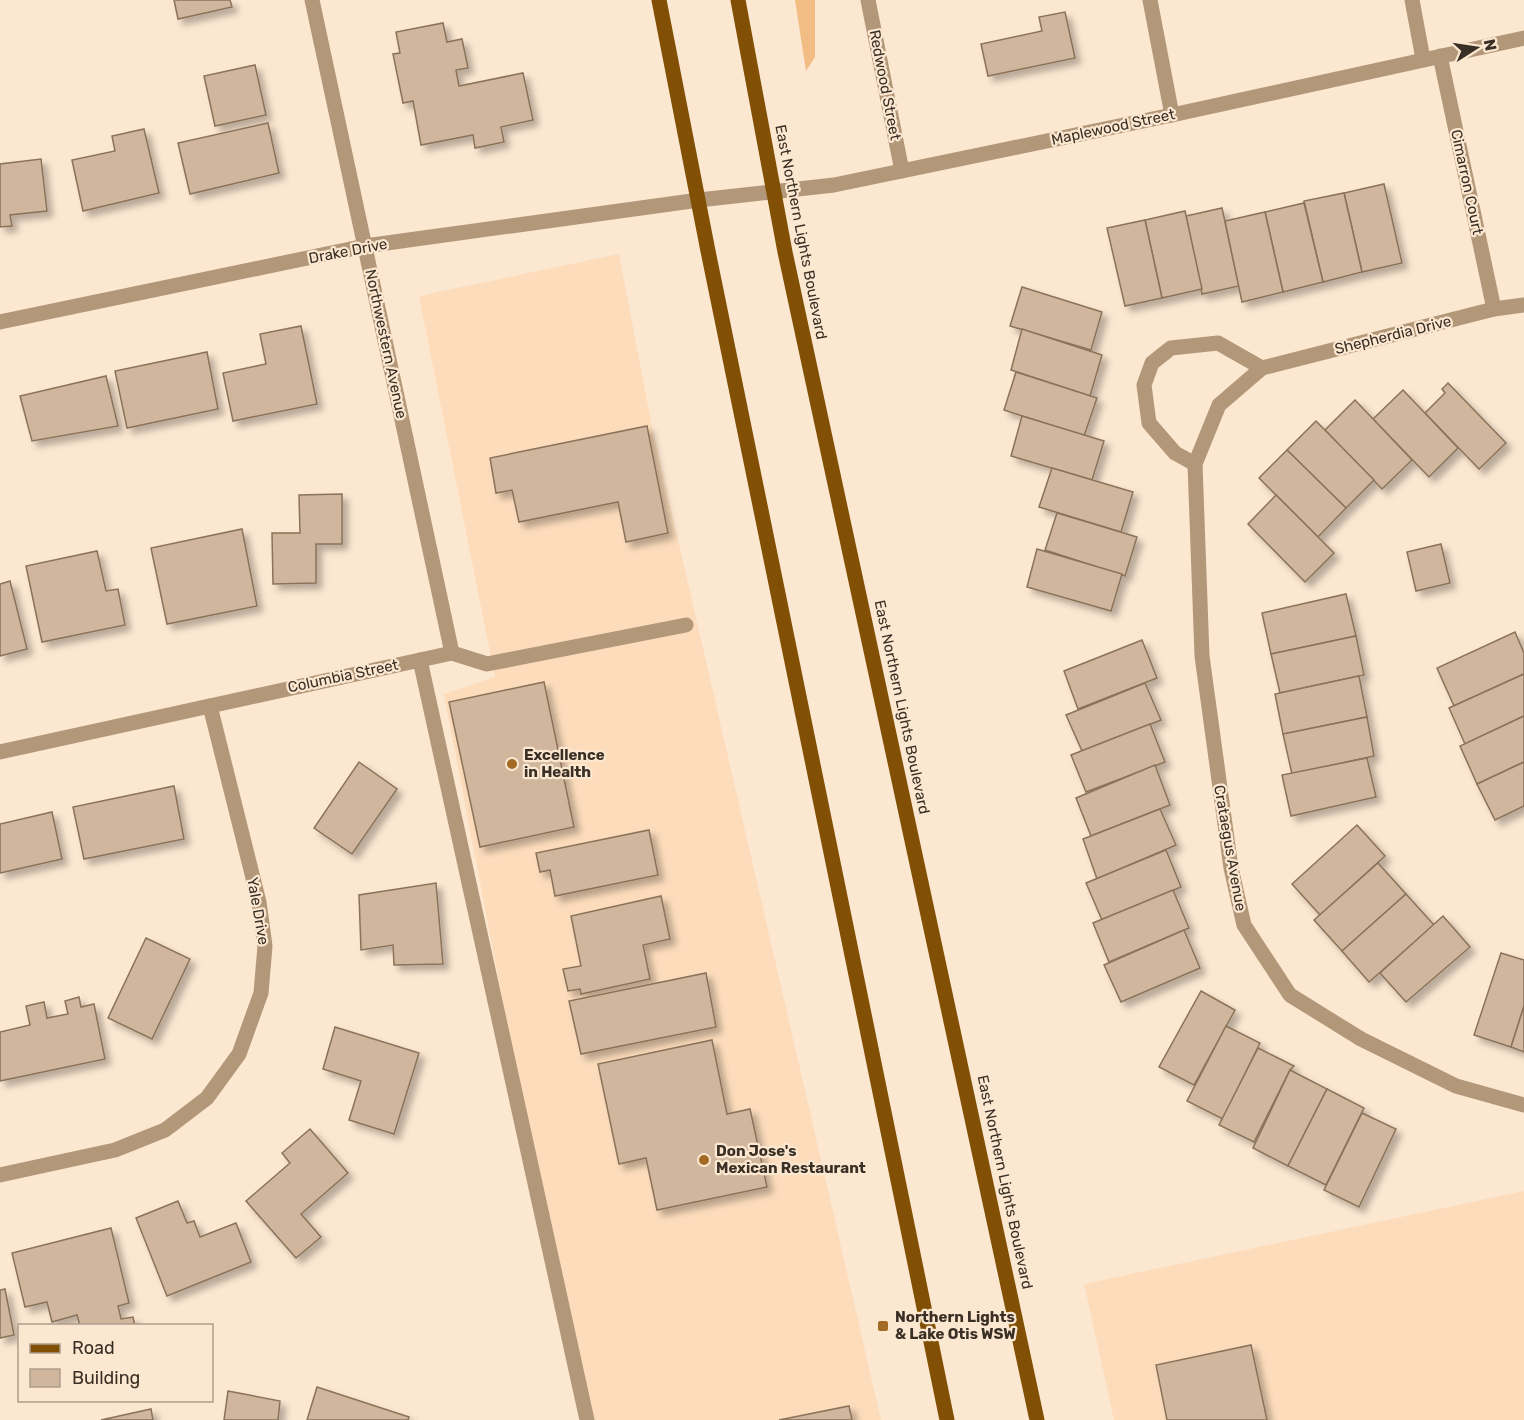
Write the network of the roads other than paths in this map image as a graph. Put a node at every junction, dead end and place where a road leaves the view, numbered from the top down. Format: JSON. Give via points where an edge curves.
{"nodes":[{"id":1,"x":312,"y":0,"type":"edge"},
{"id":2,"x":659,"y":0,"type":"edge"},
{"id":3,"x":738,"y":0,"type":"edge"},
{"id":4,"x":868,"y":0,"type":"edge"},
{"id":5,"x":1150,"y":0,"type":"edge"},
{"id":6,"x":1412,"y":0,"type":"edge"},
{"id":7,"x":1524,"y":38,"type":"edge"},
{"id":8,"x":1440,"y":56,"type":"junction"},
{"id":9,"x":1423,"y":59,"type":"junction"},
{"id":10,"x":1172,"y":115,"type":"junction"},
{"id":11,"x":902,"y":171,"type":"junction"},
{"id":12,"x":774,"y":191,"type":"junction"},
{"id":13,"x":699,"y":200,"type":"junction"},
{"id":14,"x":365,"y":246,"type":"junction"},
{"id":15,"x":1524,"y":305,"type":"edge"},
{"id":16,"x":1494,"y":309,"type":"junction"},
{"id":17,"x":0,"y":322,"type":"edge"},
{"id":18,"x":1262,"y":368,"type":"junction"},
{"id":19,"x":1195,"y":464,"type":"junction"},
{"id":20,"x":686,"y":625,"type":"dead end"},
{"id":21,"x":452,"y":653,"type":"junction"},
{"id":22,"x":420,"y":660,"type":"junction"},
{"id":23,"x":210,"y":706,"type":"junction"},
{"id":24,"x":0,"y":752,"type":"edge"},
{"id":25,"x":1524,"y":1105,"type":"edge"},
{"id":26,"x":0,"y":1175,"type":"edge"},
{"id":27,"x":587,"y":1420,"type":"edge"},
{"id":28,"x":947,"y":1420,"type":"edge"},
{"id":29,"x":1037,"y":1420,"type":"edge"}],
"edges":[{"from":1,"to":14,"type":"street","name":"Northwestern Avenue"},
{"from":2,"to":13,"type":"main road"},
{"from":3,"to":12,"type":"main road","name":"East Northern Lights Boulevard"},
{"from":4,"to":11,"type":"street","name":"Redwood Street"},
{"from":5,"to":10,"type":"street"},
{"from":6,"to":9,"type":"street"},
{"from":7,"to":8,"type":"street","name":"Maplewood Street"},
{"from":8,"to":9,"type":"street","name":"Maplewood Street"},
{"from":8,"to":16,"type":"street","name":"Cimarron Court"},
{"from":9,"to":10,"type":"street","name":"Maplewood Street"},
{"from":10,"to":11,"type":"street","name":"Maplewood Street"},
{"from":11,"to":12,"type":"street","name":"Maplewood Street","via":[[834,185]]},
{"from":12,"to":13,"type":"street","name":"Maplewood Street"},
{"from":12,"to":29,"type":"main road","name":"East Northern Lights Boulevard"},
{"from":13,"to":14,"type":"street","name":"Drake Drive"},
{"from":13,"to":28,"type":"main road"},
{"from":14,"to":17,"type":"street","name":"Drake Drive"},
{"from":14,"to":21,"type":"street","name":"Northwestern Avenue"},
{"from":15,"to":16,"type":"street","name":"Shepherdia Drive"},
{"from":16,"to":18,"type":"street","name":"Shepherdia Drive"},
{"from":18,"to":19,"type":"street","via":[[1219,405]]},
{"from":18,"to":19,"type":"street","via":[[1218,343],[1171,348],[1152,363],[1144,385],[1149,423],[1175,453]]},
{"from":19,"to":25,"type":"street","name":"Crataegus Avenue","via":[[1202,656],[1231,868],[1244,925],[1290,995],[1361,1039],[1456,1086]]},
{"from":20,"to":21,"type":"street","name":"Columbia Street","via":[[487,664]]},
{"from":21,"to":22,"type":"street","name":"Columbia Street"},
{"from":22,"to":23,"type":"street","name":"Columbia Street"},
{"from":22,"to":27,"type":"street"},
{"from":23,"to":24,"type":"street","name":"Columbia Street"},
{"from":23,"to":26,"type":"street","name":"Yale Drive","via":[[259,902],[265,946],[261,993],[239,1054],[207,1098],[165,1130],[115,1150]]}]}
